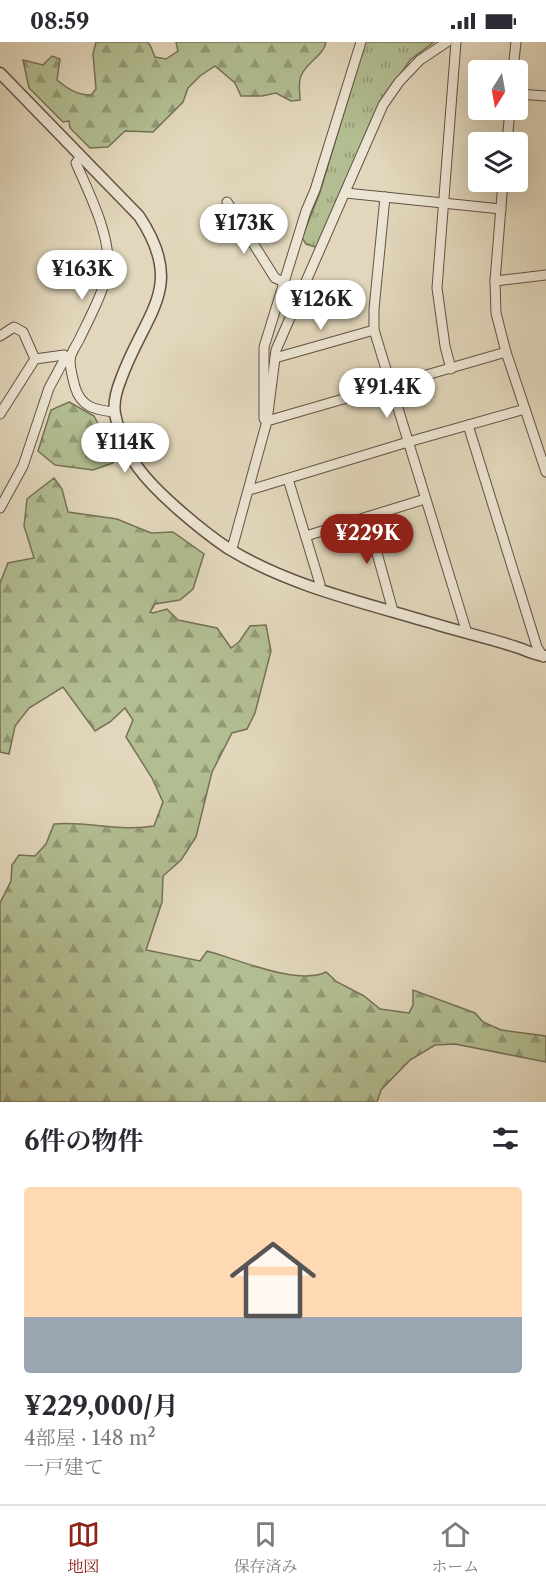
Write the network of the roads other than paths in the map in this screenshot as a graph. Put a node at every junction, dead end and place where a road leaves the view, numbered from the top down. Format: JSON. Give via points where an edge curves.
{"nodes":[{"id":1,"x":361,"y":42,"type":"edge"},
{"id":2,"x":447,"y":42,"type":"edge"},
{"id":3,"x":456,"y":42,"type":"edge"},
{"id":4,"x":516,"y":42,"type":"edge"},
{"id":5,"x":514,"y":60,"type":"edge"},
{"id":6,"x":0,"y":73,"type":"edge"},
{"id":7,"x":528,"y":95,"type":"edge"},
{"id":8,"x":546,"y":96,"type":"edge"},
{"id":9,"x":81,"y":156,"type":"junction"},
{"id":10,"x":502,"y":192,"type":"edge"},
{"id":11,"x":346,"y":193,"type":"junction"},
{"id":12,"x":384,"y":197,"type":"junction"},
{"id":13,"x":227,"y":202,"type":"dead end"},
{"id":14,"x":444,"y":202,"type":"junction"},
{"id":15,"x":501,"y":209,"type":"junction"},
{"id":16,"x":546,"y":275,"type":"edge"},
{"id":17,"x":495,"y":280,"type":"junction"},
{"id":18,"x":284,"y":282,"type":"junction"},
{"id":19,"x":374,"y":330,"type":"junction"},
{"id":20,"x":0,"y":336,"type":"edge"},
{"id":21,"x":506,"y":352,"type":"junction"},
{"id":22,"x":35,"y":358,"type":"junction"},
{"id":23,"x":275,"y":358,"type":"junction"},
{"id":24,"x":70,"y":359,"type":"junction"},
{"id":25,"x":451,"y":369,"type":"junction"},
{"id":26,"x":391,"y":386,"type":"junction"},
{"id":27,"x":525,"y":409,"type":"junction"},
{"id":28,"x":114,"y":412,"type":"junction"},
{"id":29,"x":0,"y":414,"type":"edge"},
{"id":30,"x":267,"y":422,"type":"junction"},
{"id":31,"x":468,"y":425,"type":"junction"},
{"id":32,"x":408,"y":442,"type":"junction"},
{"id":33,"x":546,"y":472,"type":"edge"},
{"id":34,"x":288,"y":479,"type":"junction"},
{"id":35,"x":249,"y":489,"type":"junction"},
{"id":36,"x":426,"y":500,"type":"junction"},
{"id":37,"x":0,"y":508,"type":"edge"},
{"id":38,"x":367,"y":518,"type":"junction"},
{"id":39,"x":306,"y":536,"type":"junction"},
{"id":40,"x":230,"y":549,"type":"junction"},
{"id":41,"x":318,"y":589,"type":"junction"},
{"id":42,"x":393,"y":611,"type":"junction"},
{"id":43,"x":467,"y":633,"type":"junction"},
{"id":44,"x":545,"y":660,"type":"edge"}],
"edges":[{"from":1,"to":18,"type":"street"},
{"from":2,"to":11,"type":"street","via":[[420,60],[394,90]]},
{"from":3,"to":14,"type":"street"},
{"from":4,"to":5,"type":"street"},
{"from":6,"to":9,"type":"street"},
{"from":7,"to":8,"type":"street"},
{"from":9,"to":24,"type":"street","via":[[76,163],[94,203],[108,251],[108,270]]},
{"from":9,"to":28,"type":"street","via":[[139,216],[158,250],[162,270],[154,307],[127,363]]},
{"from":10,"to":15,"type":"street"},
{"from":11,"to":12,"type":"street"},
{"from":11,"to":23,"type":"street"},
{"from":12,"to":14,"type":"street"},
{"from":12,"to":19,"type":"street"},
{"from":13,"to":18,"type":"street","via":[[271,272]]},
{"from":14,"to":15,"type":"street"},
{"from":14,"to":25,"type":"street","via":[[437,288]]},
{"from":15,"to":17,"type":"street"},
{"from":16,"to":17,"type":"street"},
{"from":17,"to":21,"type":"street","via":[[496,313]]},
{"from":18,"to":30,"type":"street","via":[[264,347]]},
{"from":19,"to":23,"type":"street"},
{"from":19,"to":26,"type":"street"},
{"from":20,"to":22,"type":"street","via":[[14,327],[23,332]]},
{"from":21,"to":25,"type":"street"},
{"from":21,"to":27,"type":"street"},
{"from":22,"to":24,"type":"street","via":[[64,355]]},
{"from":22,"to":29,"type":"street"},
{"from":23,"to":30,"type":"street"},
{"from":24,"to":28,"type":"street","via":[[78,397],[87,406]]},
{"from":24,"to":37,"type":"street","via":[[64,360],[49,388],[23,466]]},
{"from":25,"to":26,"type":"street"},
{"from":26,"to":30,"type":"street"},
{"from":26,"to":32,"type":"street"},
{"from":27,"to":31,"type":"street"},
{"from":27,"to":33,"type":"street"},
{"from":28,"to":40,"type":"street","via":[[128,455],[158,492]]},
{"from":30,"to":35,"type":"street"},
{"from":31,"to":32,"type":"street"},
{"from":31,"to":44,"type":"street","via":[[537,647]]},
{"from":32,"to":34,"type":"street"},
{"from":32,"to":36,"type":"street"},
{"from":34,"to":35,"type":"street"},
{"from":34,"to":39,"type":"street"},
{"from":35,"to":40,"type":"street"},
{"from":36,"to":38,"type":"street"},
{"from":36,"to":43,"type":"street"},
{"from":38,"to":39,"type":"street"},
{"from":38,"to":42,"type":"street"},
{"from":39,"to":41,"type":"street","via":[[320,584]]},
{"from":40,"to":41,"type":"street"},
{"from":41,"to":42,"type":"street"},
{"from":42,"to":43,"type":"street"},
{"from":43,"to":44,"type":"street"}]}
